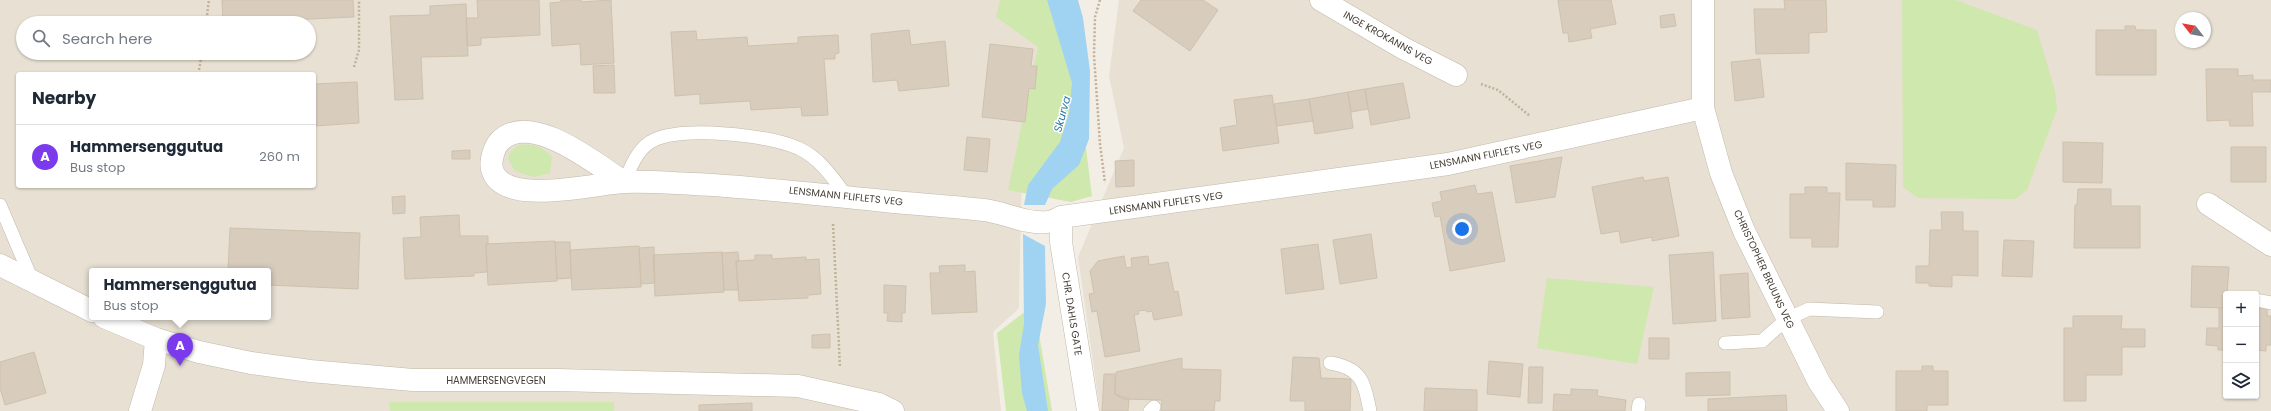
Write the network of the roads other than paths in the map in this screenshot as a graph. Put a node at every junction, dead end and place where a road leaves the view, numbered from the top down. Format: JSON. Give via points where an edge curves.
{"nodes":[{"id":1,"x":1321,"y":0,"type":"edge"},
{"id":2,"x":1703,"y":0,"type":"edge"},
{"id":3,"x":1456,"y":76,"type":"road end"},
{"id":4,"x":1703,"y":108,"type":"junction"},
{"id":5,"x":624,"y":182,"type":"junction"},
{"id":6,"x":839,"y":196,"type":"junction"},
{"id":7,"x":2208,"y":204,"type":"dead end"},
{"id":8,"x":0,"y":205,"type":"edge"},
{"id":9,"x":1054,"y":220,"type":"junction"},
{"id":10,"x":2271,"y":245,"type":"edge"},
{"id":11,"x":0,"y":265,"type":"edge"},
{"id":12,"x":32,"y":281,"type":"junction"},
{"id":13,"x":2259,"y":300,"type":"edge"},
{"id":14,"x":2271,"y":302,"type":"edge"},
{"id":15,"x":89,"y":310,"type":"edge"},
{"id":16,"x":1877,"y":312,"type":"dead end"},
{"id":17,"x":1787,"y":319,"type":"junction"},
{"id":18,"x":111,"y":320,"type":"edge"},
{"id":19,"x":156,"y":339,"type":"junction"},
{"id":20,"x":1726,"y":343,"type":"dead end"},
{"id":21,"x":1330,"y":363,"type":"dead end"},
{"id":22,"x":140,"y":411,"type":"edge"},
{"id":23,"x":893,"y":411,"type":"edge"},
{"id":24,"x":1088,"y":411,"type":"edge"},
{"id":25,"x":1370,"y":411,"type":"edge"},
{"id":26,"x":1838,"y":411,"type":"edge"}],
"edges":[{"from":1,"to":3,"type":"street","name":"INGE KROKANNS VEG"},
{"from":2,"to":4,"type":"street","name":"CHRISTOPHER BRUUNS VEG"},
{"from":4,"to":9,"type":"street","name":"LENSMANN FLIFLETS VEG","via":[[1448,164]]},
{"from":4,"to":17,"type":"street","name":"CHRISTOPHER BRUUNS VEG","via":[[1721,173],[1744,231]]},
{"from":5,"to":5,"type":"street","name":"LENSMANN FLIFLETS VEG","via":[[534,191],[517,190],[502,184],[494,177],[491,165],[494,151],[500,141],[517,131],[538,132],[558,141]]},
{"from":5,"to":6,"type":"street","name":"LENSMANN FLIFLETS VEG","via":[[770,188]]},
{"from":5,"to":6,"type":"lane","via":[[638,154],[653,140],[677,135],[711,133],[769,139],[798,149],[821,164]]},
{"from":6,"to":9,"type":"street","name":"LENSMANN FLIFLETS VEG","via":[[987,210],[1018,218]]},
{"from":7,"to":10,"type":"street"},
{"from":8,"to":12,"type":"lane"},
{"from":9,"to":24,"type":"street","name":"CHR. DAHLS GATE","via":[[1061,242]]},
{"from":11,"to":12,"type":"street"},
{"from":12,"to":15,"type":"street"},
{"from":13,"to":14,"type":"lane"},
{"from":16,"to":17,"type":"lane","via":[[1809,309]]},
{"from":17,"to":20,"type":"lane","via":[[1762,341]]},
{"from":17,"to":26,"type":"street","name":"CHRISTOPHER BRUUNS VEG","via":[[1819,382]]},
{"from":18,"to":19,"type":"street","name":"HAMMERSENGVEGEN"},
{"from":19,"to":22,"type":"street","via":[[154,365]]},
{"from":19,"to":23,"type":"street","name":"HAMMERSENGVEGEN","via":[[251,363],[413,380],[720,382],[798,386],[879,404]]},
{"from":21,"to":25,"type":"lane","via":[[1345,365],[1365,384]]}]}
